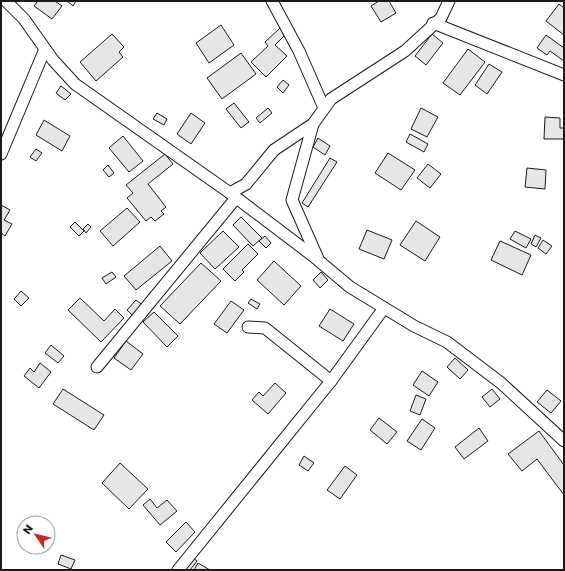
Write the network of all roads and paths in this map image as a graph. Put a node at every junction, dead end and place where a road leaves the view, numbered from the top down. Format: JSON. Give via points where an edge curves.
{"nodes":[{"id":1,"x":6,"y":1,"type":"edge"},
{"id":2,"x":272,"y":1,"type":"edge"},
{"id":3,"x":449,"y":1,"type":"edge"},
{"id":4,"x":433,"y":23,"type":"junction"},
{"id":5,"x":45,"y":49,"type":"junction"},
{"id":6,"x":564,"y":75,"type":"edge"},
{"id":7,"x":324,"y":108,"type":"junction"},
{"id":8,"x":312,"y":124,"type":"junction"},
{"id":9,"x":1,"y":154,"type":"edge"},
{"id":10,"x":233,"y":195,"type":"junction"},
{"id":11,"x":319,"y":261,"type":"junction"},
{"id":12,"x":384,"y":308,"type":"junction"},
{"id":13,"x":248,"y":327,"type":"dead end"},
{"id":14,"x":97,"y":367,"type":"dead end"},
{"id":15,"x":331,"y":381,"type":"junction"},
{"id":16,"x":564,"y":442,"type":"edge"},
{"id":17,"x":178,"y":570,"type":"edge"}],
"edges":[{"from":1,"to":5,"type":"street","via":[[24,19]]},
{"from":2,"to":7,"type":"street","via":[[300,51]]},
{"from":3,"to":4,"type":"street","via":[[441,18]]},
{"from":4,"to":6,"type":"street"},
{"from":4,"to":7,"type":"street","via":[[405,51],[331,99]]},
{"from":5,"to":9,"type":"street"},
{"from":5,"to":10,"type":"street","via":[[75,84]]},
{"from":7,"to":8,"type":"street"},
{"from":8,"to":10,"type":"street","via":[[274,150],[246,184]]},
{"from":8,"to":11,"type":"street","via":[[292,200]]},
{"from":10,"to":11,"type":"street"},
{"from":10,"to":14,"type":"street"},
{"from":11,"to":12,"type":"street","via":[[350,287]]},
{"from":12,"to":15,"type":"street"},
{"from":12,"to":16,"type":"street","via":[[447,342],[501,383]]},
{"from":13,"to":15,"type":"street","via":[[265,328]]},
{"from":15,"to":17,"type":"street"}]}
